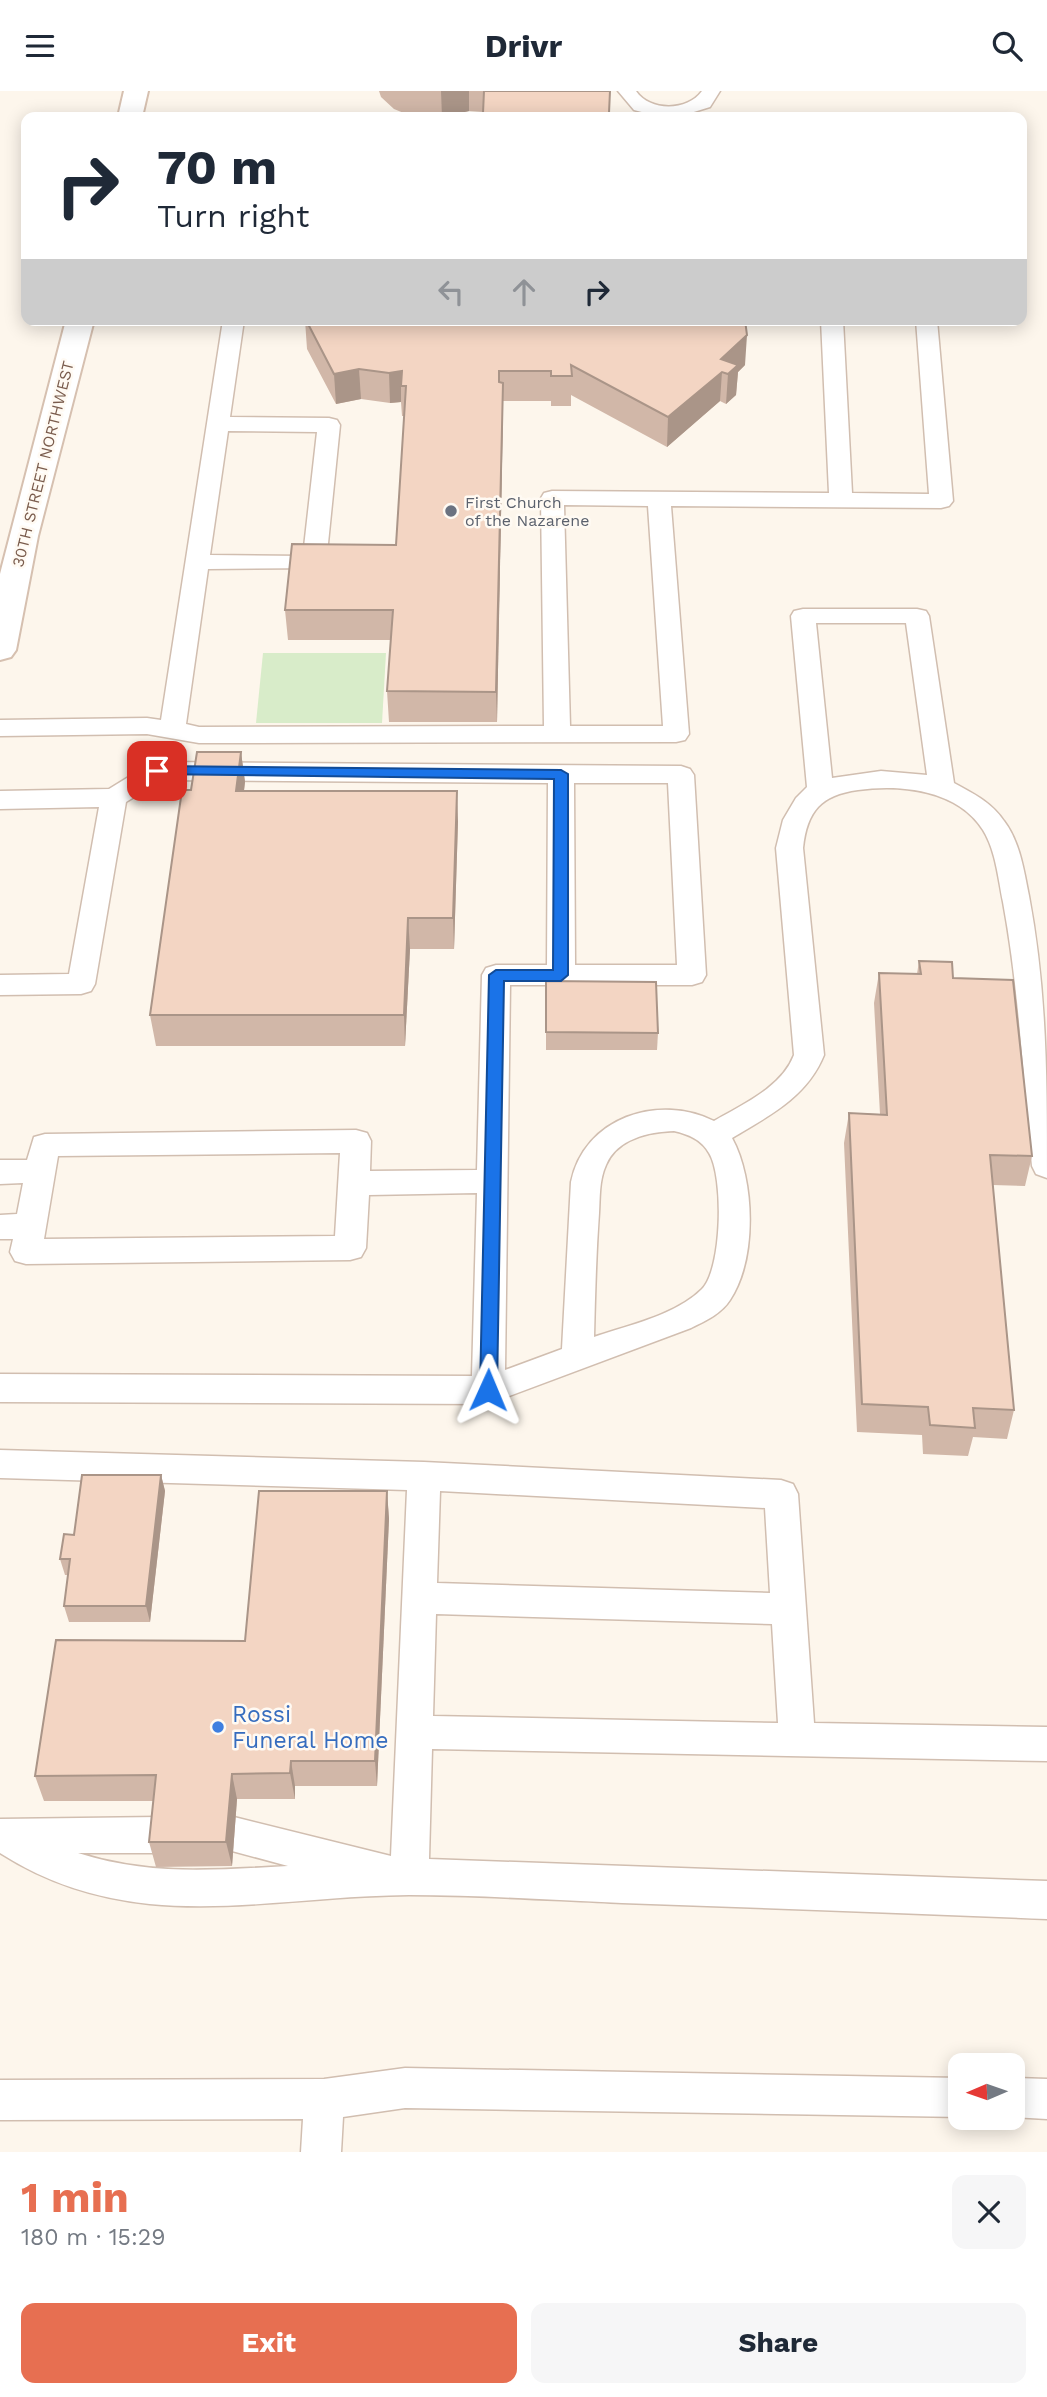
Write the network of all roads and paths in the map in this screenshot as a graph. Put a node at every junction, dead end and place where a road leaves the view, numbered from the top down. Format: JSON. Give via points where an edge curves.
{"nodes":[{"id":1,"x":136,"y":91,"type":"edge"},
{"id":2,"x":627,"y":91,"type":"edge"},
{"id":3,"x":711,"y":91,"type":"edge"},
{"id":4,"x":131,"y":112,"type":"edge"},
{"id":5,"x":663,"y":112,"type":"edge"},
{"id":6,"x":676,"y":112,"type":"edge"},
{"id":7,"x":78,"y":326,"type":"edge"},
{"id":8,"x":233,"y":326,"type":"edge"},
{"id":9,"x":832,"y":326,"type":"edge"},
{"id":10,"x":926,"y":326,"type":"edge"},
{"id":11,"x":218,"y":424,"type":"junction"},
{"id":12,"x":659,"y":499,"type":"junction"},
{"id":13,"x":841,"y":500,"type":"junction"},
{"id":14,"x":12,"y":536,"type":"edge"},
{"id":15,"x":197,"y":562,"type":"junction"},
{"id":16,"x":0,"y":650,"type":"edge"},
{"id":17,"x":0,"y":728,"type":"edge"},
{"id":18,"x":172,"y":730,"type":"junction"},
{"id":19,"x":557,"y":734,"type":"junction"},
{"id":20,"x":561,"y":774,"type":"junction"},
{"id":21,"x":942,"y":787,"type":"junction"},
{"id":22,"x":820,"y":789,"type":"junction"},
{"id":23,"x":114,"y":798,"type":"junction"},
{"id":24,"x":0,"y":800,"type":"edge"},
{"id":25,"x":561,"y":975,"type":"junction"},
{"id":26,"x":0,"y":985,"type":"edge"},
{"id":27,"x":713,"y":1136,"type":"junction"},
{"id":28,"x":1047,"y":1166,"type":"edge"},
{"id":29,"x":41,"y":1171,"type":"junction"},
{"id":30,"x":0,"y":1172,"type":"edge"},
{"id":31,"x":493,"y":1181,"type":"junction"},
{"id":32,"x":354,"y":1184,"type":"junction"},
{"id":33,"x":31,"y":1226,"type":"junction"},
{"id":34,"x":0,"y":1227,"type":"edge"},
{"id":35,"x":578,"y":1356,"type":"junction"},
{"id":36,"x":0,"y":1388,"type":"edge"},
{"id":37,"x":488,"y":1390,"type":"junction"},
{"id":38,"x":0,"y":1464,"type":"edge"},
{"id":39,"x":424,"y":1476,"type":"junction"},
{"id":40,"x":420,"y":1598,"type":"junction"},
{"id":41,"x":789,"y":1609,"type":"junction"},
{"id":42,"x":415,"y":1732,"type":"junction"},
{"id":43,"x":797,"y":1741,"type":"junction"},
{"id":44,"x":1047,"y":1744,"type":"edge"},
{"id":45,"x":2,"y":1835,"type":"edge"},
{"id":46,"x":159,"y":1835,"type":"edge"},
{"id":47,"x":234,"y":1836,"type":"dead end"},
{"id":48,"x":409,"y":1877,"type":"junction"},
{"id":49,"x":1047,"y":1899,"type":"edge"},
{"id":50,"x":948,"y":2098,"type":"edge"},
{"id":51,"x":1026,"y":2098,"type":"edge"},
{"id":52,"x":324,"y":2099,"type":"junction"},
{"id":53,"x":1047,"y":2099,"type":"edge"},
{"id":54,"x":0,"y":2100,"type":"edge"},
{"id":55,"x":321,"y":2152,"type":"edge"}],
"edges":[{"from":1,"to":4,"type":"main road"},
{"from":2,"to":5,"type":"lane","via":[[645,107]]},
{"from":3,"to":6,"type":"lane","via":[[703,103]]},
{"from":7,"to":14,"type":"main road","name":"30TH STREET NORTHWEST"},
{"from":8,"to":11,"type":"lane"},
{"from":9,"to":13,"type":"lane"},
{"from":10,"to":13,"type":"lane","via":[[941,501]]},
{"from":11,"to":15,"type":"lane"},
{"from":11,"to":15,"type":"lane","via":[[330,425],[314,563]]},
{"from":12,"to":13,"type":"lane"},
{"from":12,"to":19,"type":"lane","via":[[552,498]]},
{"from":12,"to":19,"type":"lane","via":[[677,734]]},
{"from":14,"to":16,"type":"main road","name":"30TH STREET NORTHWEST"},
{"from":15,"to":18,"type":"lane"},
{"from":17,"to":18,"type":"lane","via":[[147,726]]},
{"from":18,"to":19,"type":"lane","via":[[199,735]]},
{"from":20,"to":23,"type":"lane","via":[[157,771]]},
{"from":20,"to":25,"type":"lane"},
{"from":20,"to":25,"type":"lane","via":[[681,775],[692,975]]},
{"from":21,"to":22,"type":"lane","via":[[885,779]]},
{"from":21,"to":22,"type":"lane","via":[[917,615],[803,616]]},
{"from":21,"to":28,"type":"lane","via":[[978,807],[995,827],[1008,859],[1022,931]]},
{"from":22,"to":27,"type":"lane","via":[[799,811],[789,849],[807,1064],[791,1085]]},
{"from":23,"to":24,"type":"lane"},
{"from":23,"to":26,"type":"lane","via":[[82,984]]},
{"from":25,"to":31,"type":"lane","via":[[496,975]]},
{"from":27,"to":35,"type":"lane","via":[[727,1158],[731,1186],[732,1249],[719,1291],[680,1319]]},
{"from":27,"to":35,"type":"lane","via":[[687,1122],[654,1121],[612,1138],[593,1159],[585,1197]]},
{"from":29,"to":30,"type":"lane"},
{"from":29,"to":32,"type":"lane","via":[[45,1145],[356,1141]]},
{"from":29,"to":33,"type":"lane"},
{"from":31,"to":32,"type":"lane"},
{"from":31,"to":37,"type":"lane"},
{"from":32,"to":33,"type":"lane","via":[[350,1248],[26,1252]]},
{"from":33,"to":34,"type":"lane"},
{"from":35,"to":37,"type":"lane"},
{"from":36,"to":37,"type":"lane"},
{"from":38,"to":39,"type":"lane"},
{"from":39,"to":40,"type":"lane"},
{"from":39,"to":41,"type":"lane","via":[[781,1494]]},
{"from":40,"to":41,"type":"lane"},
{"from":40,"to":42,"type":"lane"},
{"from":41,"to":43,"type":"lane"},
{"from":42,"to":43,"type":"lane"},
{"from":42,"to":48,"type":"lane"},
{"from":43,"to":44,"type":"lane"},
{"from":45,"to":46,"type":"lane"},
{"from":45,"to":48,"type":"lane","via":[[63,1867],[108,1881],[160,1888]]},
{"from":47,"to":48,"type":"lane"},
{"from":48,"to":49,"type":"lane"},
{"from":50,"to":52,"type":"lane","via":[[405,2088]]},
{"from":51,"to":53,"type":"lane"},
{"from":52,"to":54,"type":"lane"},
{"from":52,"to":55,"type":"lane"}]}
